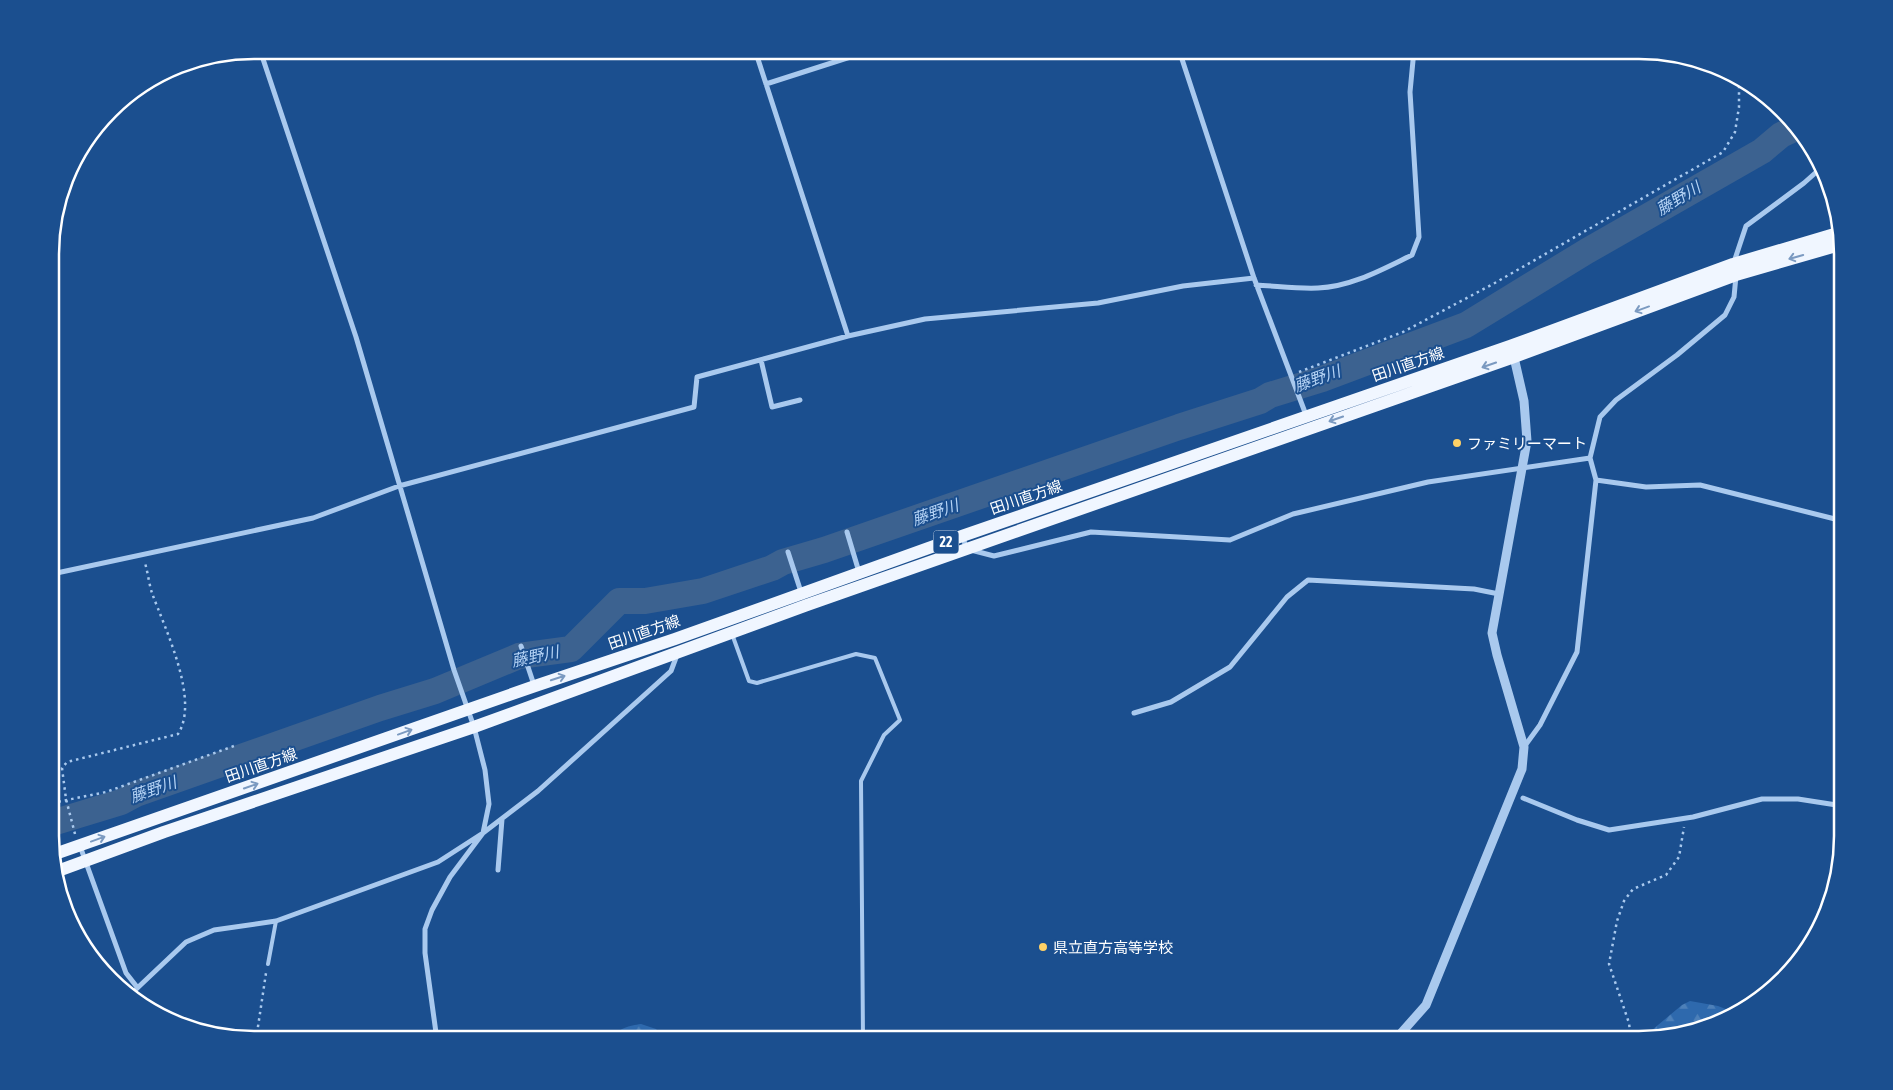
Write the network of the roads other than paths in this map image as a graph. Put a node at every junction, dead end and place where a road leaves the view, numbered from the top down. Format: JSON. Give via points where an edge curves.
{"nodes":[{"id":1,"x":263,"y":59,"type":"edge"},
{"id":2,"x":758,"y":59,"type":"edge"},
{"id":3,"x":844,"y":59,"type":"edge"},
{"id":4,"x":1182,"y":59,"type":"edge"},
{"id":5,"x":1413,"y":59,"type":"edge"},
{"id":6,"x":766,"y":84,"type":"junction"},
{"id":7,"x":1816,"y":172,"type":"edge"},
{"id":8,"x":1834,"y":235,"type":"edge"},
{"id":9,"x":1834,"y":246,"type":"edge"},
{"id":10,"x":1735,"y":269,"type":"junction"},
{"id":11,"x":1254,"y":278,"type":"junction"},
{"id":12,"x":1256,"y":285,"type":"junction"},
{"id":13,"x":848,"y":336,"type":"junction"},
{"id":14,"x":1512,"y":351,"type":"junction"},
{"id":15,"x":761,"y":360,"type":"junction"},
{"id":16,"x":800,"y":400,"type":"dead end"},
{"id":17,"x":1308,"y":420,"type":"junction"},
{"id":18,"x":1590,"y":458,"type":"junction"},
{"id":19,"x":1523,"y":466,"type":"junction"},
{"id":20,"x":1596,"y":480,"type":"junction"},
{"id":21,"x":399,"y":486,"type":"junction"},
{"id":22,"x":1834,"y":519,"type":"edge"},
{"id":23,"x":847,"y":532,"type":"dead end"},
{"id":24,"x":962,"y":536,"type":"junction"},
{"id":25,"x":967,"y":550,"type":"junction"},
{"id":26,"x":788,"y":552,"type":"dead end"},
{"id":27,"x":59,"y":572,"type":"edge"},
{"id":28,"x":859,"y":572,"type":"junction"},
{"id":29,"x":801,"y":592,"type":"junction"},
{"id":30,"x":1499,"y":594,"type":"junction"},
{"id":31,"x":724,"y":621,"type":"junction"},
{"id":32,"x":731,"y":634,"type":"junction"},
{"id":33,"x":521,"y":646,"type":"dead end"},
{"id":34,"x":678,"y":653,"type":"junction"},
{"id":35,"x":534,"y":686,"type":"junction"},
{"id":36,"x":467,"y":706,"type":"junction"},
{"id":37,"x":1134,"y":713,"type":"dead end"},
{"id":38,"x":474,"y":728,"type":"junction"},
{"id":39,"x":1524,"y":747,"type":"junction"},
{"id":40,"x":1523,"y":798,"type":"dead end"},
{"id":41,"x":1834,"y":805,"type":"edge"},
{"id":42,"x":502,"y":819,"type":"junction"},
{"id":43,"x":483,"y":833,"type":"junction"},
{"id":44,"x":77,"y":840,"type":"junction"},
{"id":45,"x":59,"y":851,"type":"edge"},
{"id":46,"x":87,"y":861,"type":"junction"},
{"id":47,"x":61,"y":870,"type":"edge"},
{"id":48,"x":498,"y":870,"type":"dead end"},
{"id":49,"x":276,"y":921,"type":"junction"},
{"id":50,"x":268,"y":964,"type":"road end"},
{"id":51,"x":137,"y":987,"type":"junction"},
{"id":52,"x":134,"y":990,"type":"edge"},
{"id":53,"x":435,"y":1031,"type":"edge"},
{"id":54,"x":863,"y":1031,"type":"edge"},
{"id":55,"x":1403,"y":1031,"type":"edge"}],
"edges":[{"from":1,"to":21,"type":"street","via":[[356,337]]},
{"from":2,"to":6,"type":"street"},
{"from":3,"to":6,"type":"street"},
{"from":4,"to":11,"type":"street"},
{"from":5,"to":12,"type":"street","via":[[1410,92],[1419,237],[1412,255],[1341,285],[1319,288]]},
{"from":6,"to":13,"type":"street"},
{"from":7,"to":10,"type":"street","via":[[1746,226]]},
{"from":8,"to":10,"type":"main road","name":"田川直方線","number":"22"},
{"from":9,"to":10,"type":"main road","name":"田川直方線","number":"22","one_way":true},
{"from":10,"to":14,"type":"main road","name":"田川直方線","number":"22"},
{"from":10,"to":18,"type":"street","via":[[1734,297],[1725,315],[1616,400],[1600,417]]},
{"from":11,"to":12,"type":"street"},
{"from":11,"to":13,"type":"street","via":[[1184,286],[1098,303],[925,319]]},
{"from":12,"to":17,"type":"street"},
{"from":13,"to":15,"type":"street"},
{"from":14,"to":17,"type":"main road","name":"田川直方線","number":"22"},
{"from":14,"to":19,"type":"street","via":[[1524,401],[1527,441]]},
{"from":15,"to":16,"type":"street","via":[[772,407]]},
{"from":15,"to":21,"type":"street","via":[[697,378],[694,407]]},
{"from":17,"to":24,"type":"main road","name":"田川直方線","number":"22"},
{"from":17,"to":25,"type":"main road","name":"田川直方線","number":"22"},
{"from":18,"to":19,"type":"street"},
{"from":18,"to":20,"type":"street"},
{"from":19,"to":25,"type":"street","via":[[1428,482],[1293,514],[1230,540],[1091,532],[994,556]]},
{"from":19,"to":30,"type":"street"},
{"from":20,"to":22,"type":"street","via":[[1646,488],[1700,485]]},
{"from":20,"to":39,"type":"street","via":[[1577,652],[1540,725]]},
{"from":21,"to":27,"type":"street","via":[[313,518]]},
{"from":21,"to":36,"type":"street"},
{"from":23,"to":28,"type":"street"},
{"from":24,"to":25,"type":"street"},
{"from":24,"to":28,"type":"main road","name":"田川直方線","number":"22"},
{"from":25,"to":32,"type":"main road","name":"田川直方線","number":"22"},
{"from":26,"to":29,"type":"street"},
{"from":28,"to":29,"type":"main road","name":"田川直方線","number":"22"},
{"from":29,"to":31,"type":"main road","name":"田川直方線","number":"22"},
{"from":30,"to":37,"type":"street","via":[[1474,589],[1308,580],[1287,596],[1230,667],[1171,702]]},
{"from":30,"to":39,"type":"street","via":[[1492,632]]},
{"from":31,"to":32,"type":"lane"},
{"from":35,"to":31,"type":"main road","name":"田川直方線","number":"22","one_way":true},
{"from":32,"to":34,"type":"main road","name":"田川直方線","number":"22"},
{"from":32,"to":54,"type":"lane","via":[[749,680],[757,683],[856,654],[875,658],[900,720],[884,735],[861,781]]},
{"from":33,"to":35,"type":"street"},
{"from":34,"to":38,"type":"main road","name":"田川直方線","number":"22"},
{"from":34,"to":42,"type":"street","via":[[670,670],[538,791]]},
{"from":35,"to":36,"type":"main road","name":"田川直方線","number":"22"},
{"from":36,"to":38,"type":"street"},
{"from":44,"to":36,"type":"main road","name":"田川直方線","number":"22","one_way":true},
{"from":38,"to":43,"type":"street","via":[[485,770],[489,804]]},
{"from":38,"to":46,"type":"main road","name":"田川直方線","number":"22"},
{"from":39,"to":55,"type":"street","via":[[1522,769],[1512,796],[1426,1005]]},
{"from":40,"to":41,"type":"street","via":[[1608,830],[1684,818],[1762,799],[1798,799]]},
{"from":42,"to":43,"type":"street"},
{"from":42,"to":48,"type":"street"},
{"from":43,"to":49,"type":"street","via":[[438,862]]},
{"from":43,"to":53,"type":"street","via":[[450,877],[425,929]]},
{"from":44,"to":45,"type":"main road","name":"田川直方線","number":"22"},
{"from":44,"to":46,"type":"street"},
{"from":46,"to":47,"type":"main road","name":"田川直方線","number":"22"},
{"from":46,"to":51,"type":"street","via":[[126,973]]},
{"from":49,"to":50,"type":"lane"},
{"from":49,"to":51,"type":"street","via":[[214,930],[186,942]]},
{"from":51,"to":52,"type":"street"}]}
